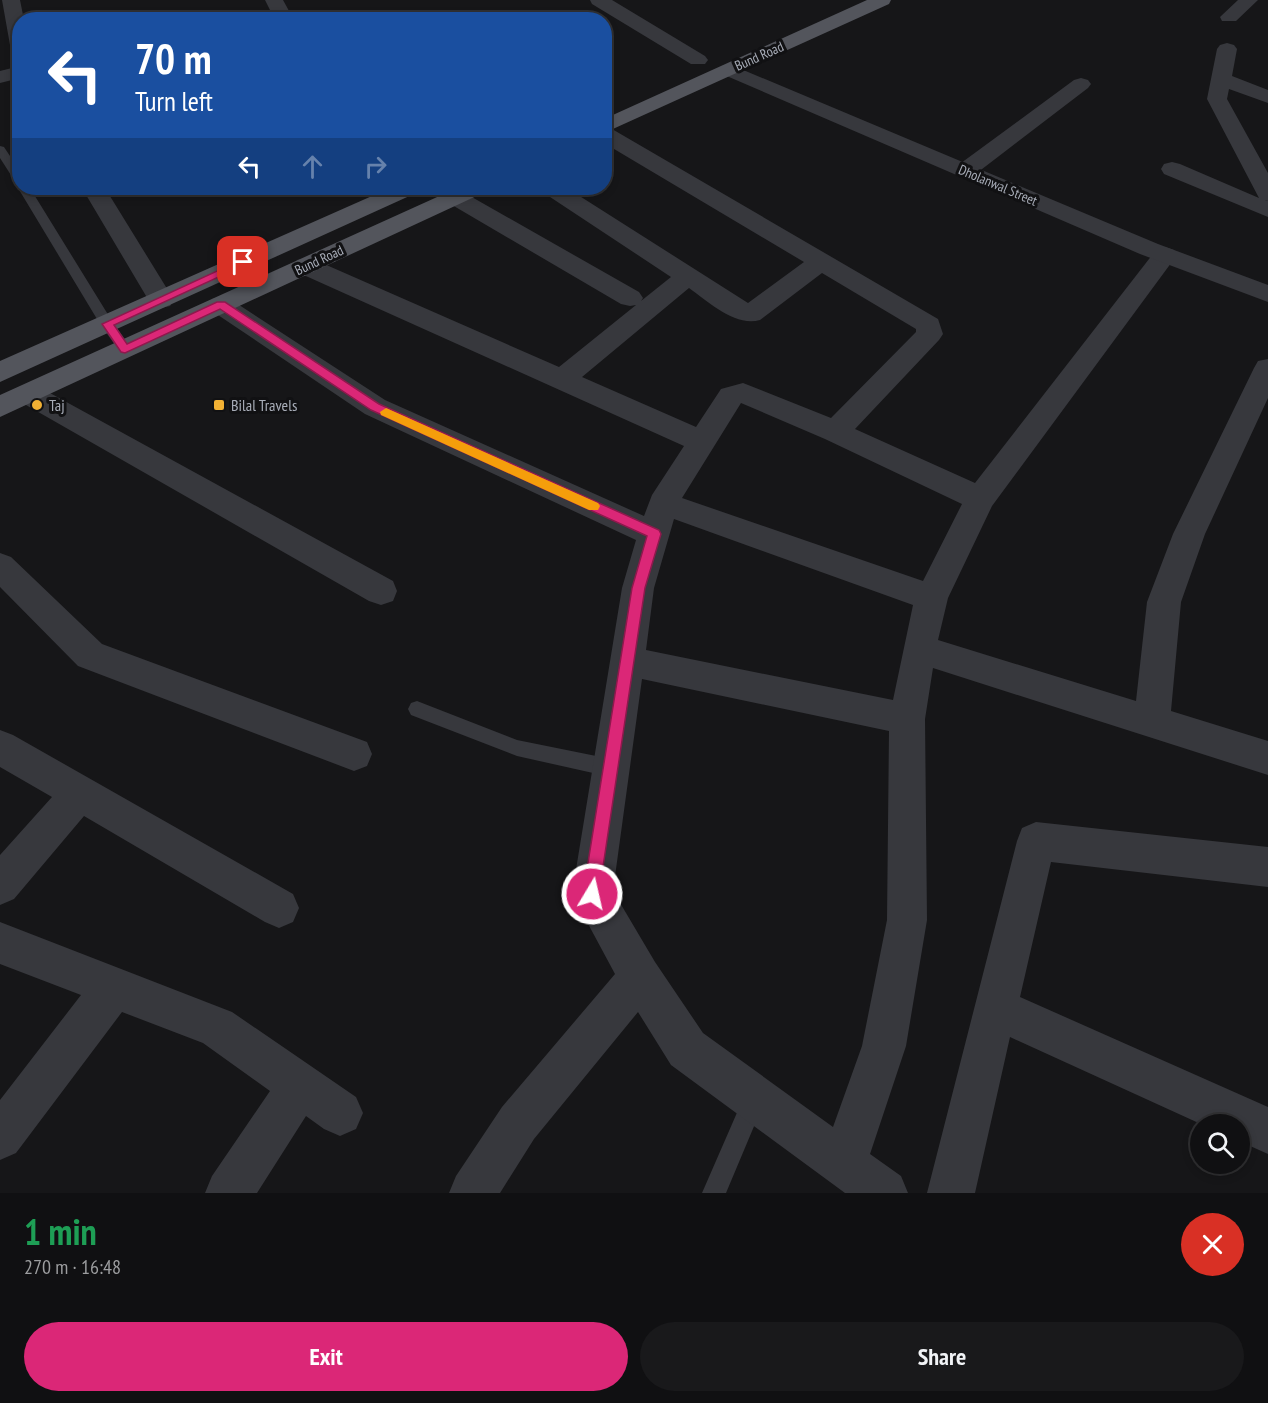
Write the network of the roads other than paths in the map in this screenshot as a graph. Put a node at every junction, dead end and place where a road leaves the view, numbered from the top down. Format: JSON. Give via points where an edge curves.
{"nodes":[{"id":1,"x":599,"y":0,"type":"edge"},
{"id":2,"x":882,"y":0,"type":"edge"},
{"id":3,"x":1249,"y":0,"type":"edge"},
{"id":4,"x":1229,"y":16,"type":"dead end"},
{"id":5,"x":770,"y":29,"type":"dead end"},
{"id":6,"x":793,"y":41,"type":"junction"},
{"id":7,"x":1227,"y":49,"type":"dead end"},
{"id":8,"x":698,"y":60,"type":"junction"},
{"id":9,"x":724,"y":60,"type":"junction"},
{"id":10,"x":677,"y":69,"type":"dead end"},
{"id":11,"x":1221,"y":79,"type":"junction"},
{"id":12,"x":1081,"y":84,"type":"dead end"},
{"id":13,"x":1268,"y":97,"type":"edge"},
{"id":14,"x":612,"y":123,"type":"edge"},
{"id":15,"x":612,"y":139,"type":"edge"},
{"id":16,"x":0,"y":149,"type":"edge"},
{"id":17,"x":12,"y":168,"type":"edge"},
{"id":18,"x":1172,"y":169,"type":"dead end"},
{"id":19,"x":964,"y":171,"type":"junction"},
{"id":20,"x":1268,"y":194,"type":"edge"},
{"id":21,"x":28,"y":195,"type":"edge"},
{"id":22,"x":98,"y":195,"type":"edge"},
{"id":23,"x":393,"y":195,"type":"edge"},
{"id":24,"x":459,"y":195,"type":"edge"},
{"id":25,"x":470,"y":195,"type":"edge"},
{"id":26,"x":563,"y":195,"type":"edge"},
{"id":27,"x":1268,"y":210,"type":"edge"},
{"id":28,"x":1165,"y":255,"type":"junction"},
{"id":29,"x":820,"y":262,"type":"junction"},
{"id":30,"x":306,"y":266,"type":"junction"},
{"id":31,"x":689,"y":275,"type":"junction"},
{"id":32,"x":1268,"y":294,"type":"edge"},
{"id":33,"x":630,"y":298,"type":"dead end"},
{"id":34,"x":161,"y":300,"type":"junction"},
{"id":35,"x":221,"y":305,"type":"junction"},
{"id":36,"x":107,"y":324,"type":"junction"},
{"id":37,"x":125,"y":349,"type":"junction"},
{"id":38,"x":1268,"y":368,"type":"edge"},
{"id":39,"x":0,"y":372,"type":"edge"},
{"id":40,"x":562,"y":379,"type":"junction"},
{"id":41,"x":29,"y":394,"type":"junction"},
{"id":42,"x":0,"y":407,"type":"edge"},
{"id":43,"x":835,"y":432,"type":"junction"},
{"id":44,"x":703,"y":442,"type":"junction"},
{"id":45,"x":980,"y":500,"type":"junction"},
{"id":46,"x":658,"y":518,"type":"junction"},
{"id":47,"x":0,"y":566,"type":"edge"},
{"id":48,"x":381,"y":591,"type":"dead end"},
{"id":49,"x":931,"y":598,"type":"junction"},
{"id":50,"x":919,"y":649,"type":"junction"},
{"id":51,"x":627,"y":661,"type":"junction"},
{"id":52,"x":417,"y":709,"type":"dead end"},
{"id":53,"x":907,"y":719,"type":"junction"},
{"id":54,"x":1152,"y":722,"type":"junction"},
{"id":55,"x":0,"y":747,"type":"edge"},
{"id":56,"x":354,"y":754,"type":"dead end"},
{"id":57,"x":1268,"y":758,"type":"edge"},
{"id":58,"x":611,"y":768,"type":"junction"},
{"id":59,"x":80,"y":793,"type":"junction"},
{"id":60,"x":1268,"y":867,"type":"edge"},
{"id":61,"x":0,"y":885,"type":"edge"},
{"id":62,"x":279,"y":908,"type":"dead end"},
{"id":63,"x":0,"y":943,"type":"edge"},
{"id":64,"x":640,"y":977,"type":"junction"},
{"id":65,"x":114,"y":987,"type":"junction"},
{"id":66,"x":995,"y":1008,"type":"junction"},
{"id":67,"x":300,"y":1085,"type":"junction"},
{"id":68,"x":754,"y":1099,"type":"junction"},
{"id":69,"x":340,"y":1113,"type":"dead end"},
{"id":70,"x":1268,"y":1131,"type":"edge"},
{"id":71,"x":0,"y":1137,"type":"edge"},
{"id":72,"x":843,"y":1163,"type":"junction"},
{"id":73,"x":230,"y":1193,"type":"edge"},
{"id":74,"x":473,"y":1193,"type":"edge"},
{"id":75,"x":714,"y":1193,"type":"edge"},
{"id":76,"x":884,"y":1193,"type":"edge"},
{"id":77,"x":951,"y":1193,"type":"edge"}],
"edges":[{"from":1,"to":8,"type":"street"},
{"from":2,"to":6,"type":"main road","name":"Bund Road"},
{"from":3,"to":4,"type":"street"},
{"from":5,"to":6,"type":"main road"},
{"from":6,"to":9,"type":"main road","name":"Bund Road"},
{"from":7,"to":11,"type":"street"},
{"from":8,"to":9,"type":"main road","name":"Bund Road"},
{"from":8,"to":10,"type":"main road","name":"Bund Road"},
{"from":9,"to":14,"type":"main road","name":"Bund Road"},
{"from":9,"to":19,"type":"street","name":"Dholanwal Street"},
{"from":11,"to":13,"type":"street"},
{"from":11,"to":20,"type":"street","via":[[1217,99]]},
{"from":12,"to":19,"type":"street"},
{"from":15,"to":29,"type":"street"},
{"from":16,"to":17,"type":"lane"},
{"from":18,"to":27,"type":"street"},
{"from":19,"to":28,"type":"street","name":"Dholanwal Street"},
{"from":21,"to":36,"type":"lane"},
{"from":22,"to":34,"type":"street"},
{"from":23,"to":34,"type":"main road","name":"Bund Road"},
{"from":24,"to":30,"type":"main road","name":"Bund Road"},
{"from":25,"to":33,"type":"street"},
{"from":26,"to":31,"type":"street"},
{"from":28,"to":32,"type":"street","name":"Dholanwal Street"},
{"from":28,"to":45,"type":"street"},
{"from":29,"to":31,"type":"street","via":[[751,314],[739,310]]},
{"from":29,"to":43,"type":"street","via":[[931,329]]},
{"from":30,"to":35,"type":"main road","name":"Bund Road"},
{"from":30,"to":40,"type":"street"},
{"from":31,"to":40,"type":"street"},
{"from":34,"to":36,"type":"main road","name":"Bund Road"},
{"from":35,"to":37,"type":"main road","name":"Bund Road"},
{"from":35,"to":46,"type":"street","via":[[375,407]]},
{"from":36,"to":37,"type":"lane"},
{"from":36,"to":39,"type":"main road","name":"Bund Road"},
{"from":37,"to":41,"type":"main road","name":"Bund Road"},
{"from":38,"to":54,"type":"street","via":[[1189,534],[1164,602]]},
{"from":40,"to":44,"type":"street"},
{"from":41,"to":42,"type":"main road","name":"Bund Road"},
{"from":41,"to":48,"type":"street"},
{"from":43,"to":44,"type":"street","via":[[736,393]]},
{"from":43,"to":45,"type":"street"},
{"from":44,"to":46,"type":"street"},
{"from":45,"to":49,"type":"street"},
{"from":46,"to":49,"type":"street"},
{"from":46,"to":51,"type":"street","via":[[638,588]]},
{"from":47,"to":56,"type":"street","via":[[90,655]]},
{"from":49,"to":50,"type":"street"},
{"from":50,"to":53,"type":"street"},
{"from":50,"to":54,"type":"street"},
{"from":51,"to":53,"type":"street"},
{"from":51,"to":58,"type":"street"},
{"from":52,"to":58,"type":"lane","via":[[517,748]]},
{"from":53,"to":72,"type":"street","via":[[907,920],[884,1046]]},
{"from":54,"to":57,"type":"street"},
{"from":55,"to":59,"type":"street"},
{"from":58,"to":64,"type":"street","via":[[592,894]]},
{"from":59,"to":61,"type":"street"},
{"from":59,"to":62,"type":"street"},
{"from":60,"to":66,"type":"street","via":[[1036,840]]},
{"from":63,"to":65,"type":"street"},
{"from":64,"to":68,"type":"street","via":[[687,1049]]},
{"from":64,"to":74,"type":"street","via":[[518,1123]]},
{"from":65,"to":67,"type":"street","via":[[217,1027]]},
{"from":65,"to":71,"type":"street"},
{"from":66,"to":70,"type":"street"},
{"from":66,"to":77,"type":"street"},
{"from":67,"to":69,"type":"street"},
{"from":67,"to":73,"type":"street"},
{"from":68,"to":72,"type":"street"},
{"from":68,"to":75,"type":"lane"},
{"from":72,"to":76,"type":"street"}]}
